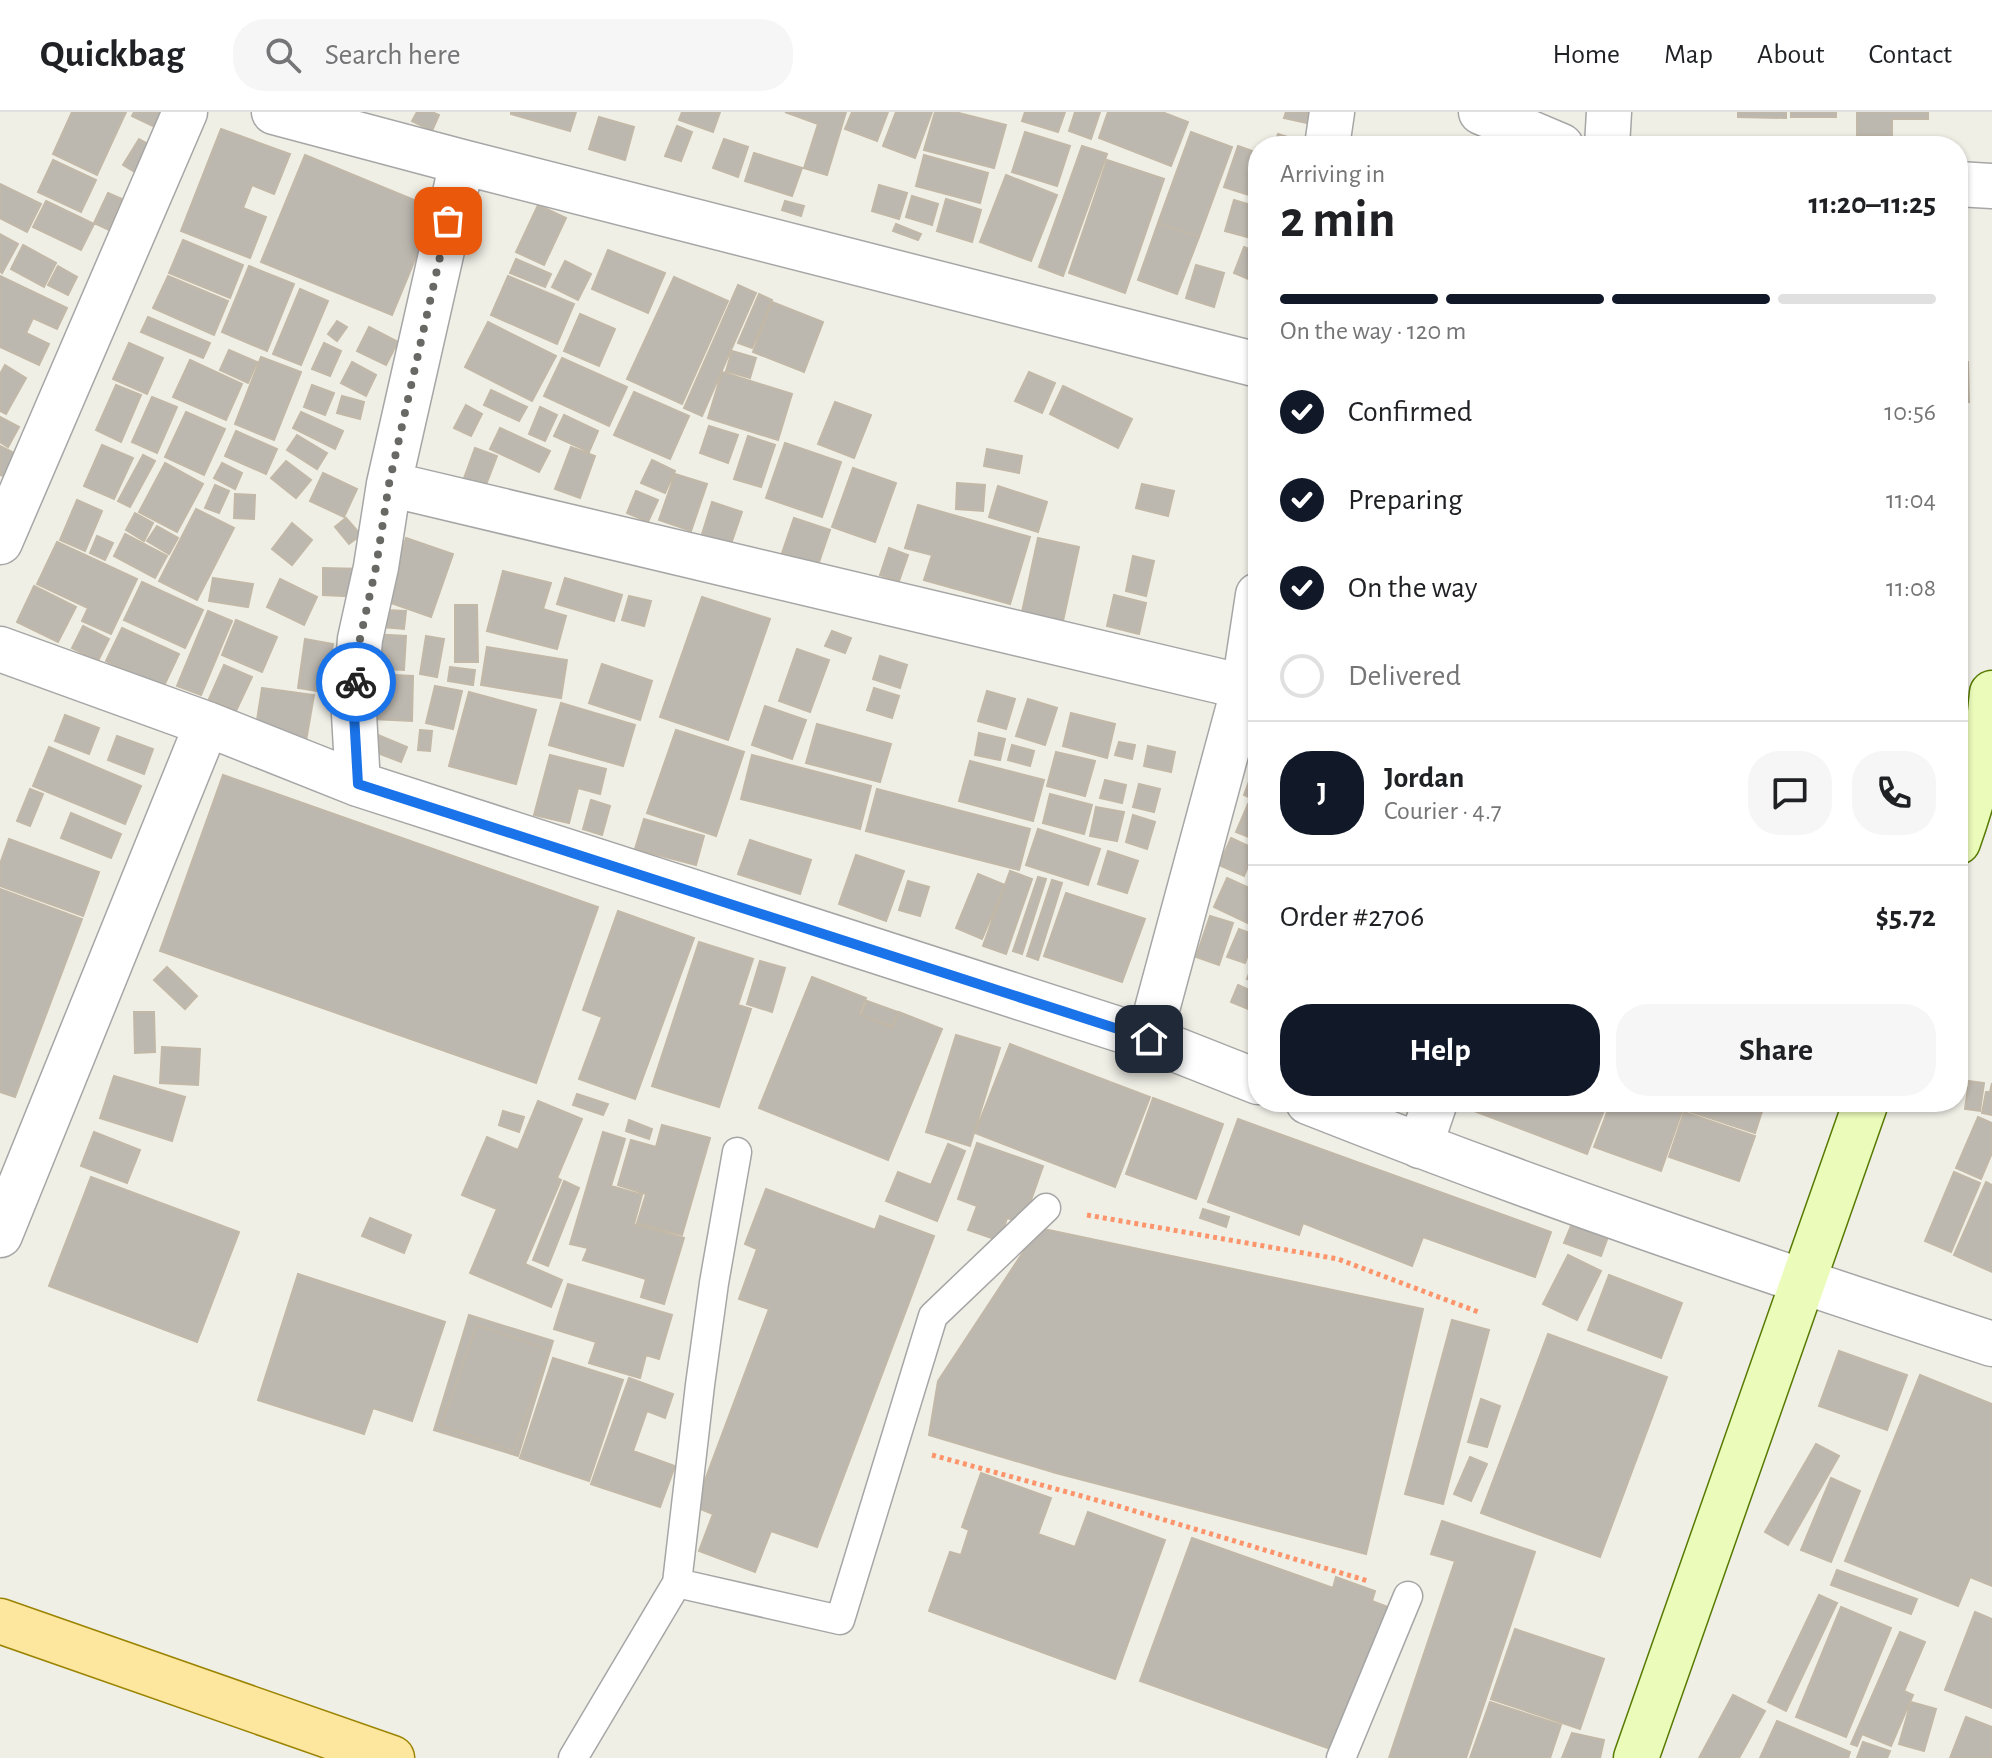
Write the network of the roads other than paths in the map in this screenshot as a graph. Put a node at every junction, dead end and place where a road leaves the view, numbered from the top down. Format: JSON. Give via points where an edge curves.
{"nodes":[{"id":1,"x":185,"y":112,"type":"edge"},
{"id":2,"x":274,"y":112,"type":"edge"},
{"id":3,"x":1332,"y":112,"type":"edge"},
{"id":4,"x":1481,"y":112,"type":"edge"},
{"id":5,"x":1609,"y":112,"type":"edge"},
{"id":6,"x":1328,"y":136,"type":"edge"},
{"id":7,"x":1537,"y":136,"type":"edge"},
{"id":8,"x":1608,"y":136,"type":"edge"},
{"id":9,"x":462,"y":162,"type":"junction"},
{"id":10,"x":1968,"y":185,"type":"edge"},
{"id":11,"x":1992,"y":186,"type":"edge"},
{"id":12,"x":1248,"y":362,"type":"edge"},
{"id":13,"x":389,"y":484,"type":"junction"},
{"id":14,"x":0,"y":542,"type":"edge"},
{"id":15,"x":0,"y":649,"type":"edge"},
{"id":16,"x":1248,"y":661,"type":"edge"},
{"id":17,"x":1244,"y":687,"type":"junction"},
{"id":18,"x":1992,"y":693,"type":"edge"},
{"id":19,"x":207,"y":724,"type":"junction"},
{"id":20,"x":358,"y":784,"type":"junction"},
{"id":21,"x":1968,"y":810,"type":"edge"},
{"id":22,"x":1149,"y":1039,"type":"junction"},
{"id":23,"x":1248,"y":1078,"type":"edge"},
{"id":24,"x":1333,"y":1112,"type":"edge"},
{"id":25,"x":1432,"y":1112,"type":"edge"},
{"id":26,"x":1862,"y":1112,"type":"edge"},
{"id":27,"x":1420,"y":1146,"type":"junction"},
{"id":28,"x":737,"y":1152,"type":"dead end"},
{"id":29,"x":1046,"y":1208,"type":"road end"},
{"id":30,"x":0,"y":1235,"type":"edge"},
{"id":31,"x":1802,"y":1282,"type":"junction"},
{"id":32,"x":1992,"y":1344,"type":"edge"},
{"id":33,"x":677,"y":1583,"type":"junction"},
{"id":34,"x":1408,"y":1596,"type":"road end"},
{"id":35,"x":0,"y":1621,"type":"edge"},
{"id":36,"x":392,"y":1758,"type":"edge"},
{"id":37,"x":573,"y":1758,"type":"edge"},
{"id":38,"x":1341,"y":1758,"type":"edge"},
{"id":39,"x":1636,"y":1758,"type":"edge"}],
"edges":[{"from":1,"to":14,"type":"street"},
{"from":2,"to":9,"type":"street"},
{"from":3,"to":6,"type":"street"},
{"from":4,"to":7,"type":"street"},
{"from":5,"to":8,"type":"street"},
{"from":9,"to":12,"type":"street"},
{"from":9,"to":13,"type":"street"},
{"from":10,"to":11,"type":"street"},
{"from":13,"to":17,"type":"street"},
{"from":13,"to":20,"type":"street","via":[[360,639],[354,714]]},
{"from":15,"to":19,"type":"street"},
{"from":16,"to":17,"type":"street"},
{"from":17,"to":22,"type":"street"},
{"from":18,"to":21,"type":"street"},
{"from":19,"to":20,"type":"street"},
{"from":19,"to":30,"type":"street"},
{"from":20,"to":22,"type":"street"},
{"from":22,"to":23,"type":"street"},
{"from":24,"to":27,"type":"street"},
{"from":25,"to":27,"type":"street"},
{"from":26,"to":31,"type":"street"},
{"from":27,"to":31,"type":"street"},
{"from":28,"to":33,"type":"lane","via":[[714,1283]]},
{"from":29,"to":33,"type":"lane","via":[[933,1316],[840,1620]]},
{"from":31,"to":32,"type":"street"},
{"from":31,"to":39,"type":"street"},
{"from":33,"to":37,"type":"lane"},
{"from":34,"to":38,"type":"lane"},
{"from":35,"to":36,"type":"main road"}]}
